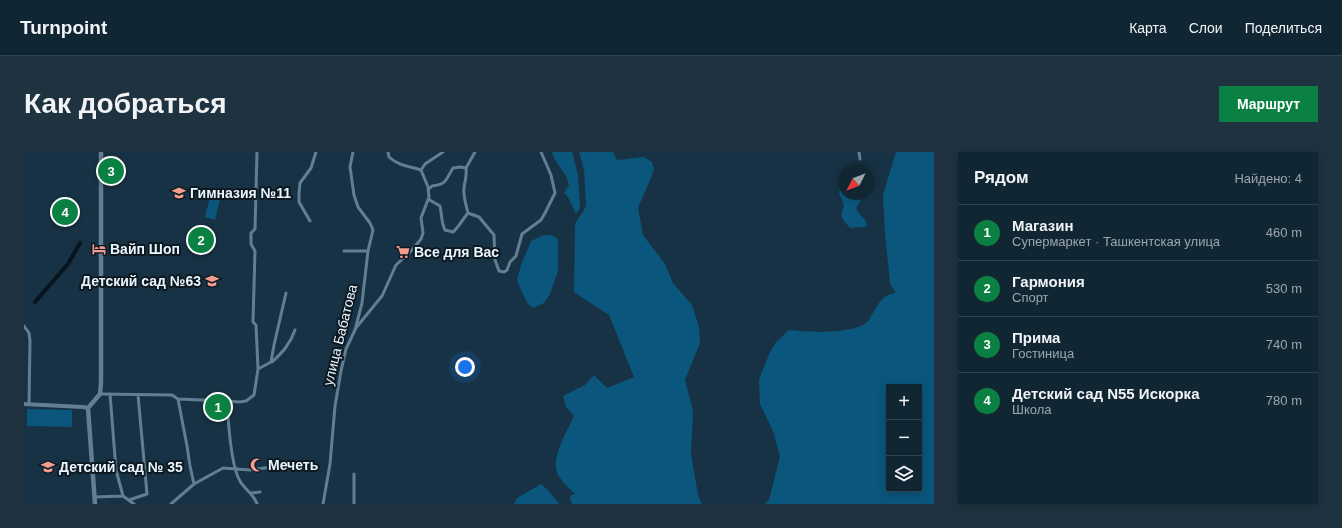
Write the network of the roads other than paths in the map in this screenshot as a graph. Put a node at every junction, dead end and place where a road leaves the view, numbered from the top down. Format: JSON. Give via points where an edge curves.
{"nodes":[{"id":1,"x":101,"y":152,"type":"edge"},
{"id":2,"x":257,"y":152,"type":"edge"},
{"id":3,"x":316,"y":152,"type":"edge"},
{"id":4,"x":353,"y":152,"type":"edge"},
{"id":5,"x":388,"y":152,"type":"edge"},
{"id":6,"x":443,"y":152,"type":"edge"},
{"id":7,"x":474,"y":152,"type":"edge"},
{"id":8,"x":541,"y":152,"type":"edge"},
{"id":9,"x":859,"y":152,"type":"edge"},
{"id":10,"x":860,"y":159,"type":"dead end"},
{"id":11,"x":466,"y":168,"type":"junction"},
{"id":12,"x":421,"y":170,"type":"junction"},
{"id":13,"x":428,"y":190,"type":"junction"},
{"id":14,"x":428,"y":199,"type":"junction"},
{"id":15,"x":468,"y":213,"type":"junction"},
{"id":16,"x":310,"y":221,"type":"dead end"},
{"id":17,"x":344,"y":251,"type":"dead end"},
{"id":18,"x":368,"y":251,"type":"junction"},
{"id":19,"x":286,"y":293,"type":"dead end"},
{"id":20,"x":24,"y":326,"type":"edge"},
{"id":21,"x":295,"y":330,"type":"dead end"},
{"id":22,"x":355,"y":330,"type":"junction"},
{"id":23,"x":271,"y":362,"type":"junction"},
{"id":24,"x":258,"y":369,"type":"junction"},
{"id":25,"x":100,"y":394,"type":"junction"},
{"id":26,"x":110,"y":394,"type":"junction"},
{"id":27,"x":138,"y":394,"type":"junction"},
{"id":28,"x":178,"y":399,"type":"junction"},
{"id":29,"x":227,"y":400,"type":"junction"},
{"id":30,"x":24,"y":404,"type":"edge"},
{"id":31,"x":29,"y":404,"type":"junction"},
{"id":32,"x":88,"y":408,"type":"junction"},
{"id":33,"x":272,"y":467,"type":"dead end"},
{"id":34,"x":236,"y":469,"type":"junction"},
{"id":35,"x":354,"y":474,"type":"dead end"},
{"id":36,"x":194,"y":484,"type":"junction"},
{"id":37,"x":260,"y":492,"type":"dead end"},
{"id":38,"x":250,"y":493,"type":"junction"},
{"id":39,"x":123,"y":496,"type":"junction"},
{"id":40,"x":95,"y":497,"type":"junction"},
{"id":41,"x":129,"y":500,"type":"junction"},
{"id":42,"x":95,"y":504,"type":"edge"},
{"id":43,"x":134,"y":504,"type":"edge"},
{"id":44,"x":171,"y":504,"type":"edge"},
{"id":45,"x":257,"y":504,"type":"edge"},
{"id":46,"x":323,"y":504,"type":"edge"},
{"id":47,"x":354,"y":504,"type":"edge"}],
"edges":[{"from":1,"to":25,"type":"main road"},
{"from":2,"to":24,"type":"street","via":[[255,229],[251,233],[251,238],[255,250],[253,322],[256,325]]},
{"from":3,"to":16,"type":"street","via":[[310,168],[300,183],[299,193],[299,202]]},
{"from":4,"to":18,"type":"street","name":"улица Бабатова","via":[[350,167],[351,186],[358,207],[373,230]]},
{"from":5,"to":12,"type":"street","via":[[389,157],[398,164]]},
{"from":6,"to":12,"type":"street","via":[[425,164]]},
{"from":7,"to":11,"type":"street"},
{"from":8,"to":15,"type":"street","via":[[551,175],[555,193],[541,220],[522,234],[516,256],[504,272],[500,271],[496,263],[494,235],[479,217]]},
{"from":9,"to":10,"type":"street"},
{"from":11,"to":13,"type":"street","via":[[453,168],[445,183],[432,186]]},
{"from":11,"to":15,"type":"street","via":[[464,198]]},
{"from":12,"to":13,"type":"street"},
{"from":13,"to":14,"type":"street"},
{"from":14,"to":15,"type":"street","via":[[440,206],[441,223],[445,230],[453,232]]},
{"from":14,"to":22,"type":"street","via":[[421,218],[421,239],[396,265],[382,296]]},
{"from":17,"to":18,"type":"street"},
{"from":18,"to":22,"type":"street","name":"улица Бабатова","via":[[362,303]]},
{"from":19,"to":23,"type":"street"},
{"from":20,"to":31,"type":"street","via":[[30,340]]},
{"from":21,"to":23,"type":"street","via":[[284,351]]},
{"from":22,"to":46,"type":"street","name":"улица Бабатова","via":[[346,349],[341,372]]},
{"from":23,"to":24,"type":"street"},
{"from":24,"to":29,"type":"street","via":[[254,395],[243,402]]},
{"from":25,"to":26,"type":"street"},
{"from":25,"to":32,"type":"main road"},
{"from":26,"to":27,"type":"street"},
{"from":26,"to":39,"type":"street","via":[[116,470]]},
{"from":27,"to":28,"type":"street","via":[[172,394]]},
{"from":27,"to":41,"type":"street","via":[[147,494]]},
{"from":28,"to":29,"type":"street"},
{"from":28,"to":36,"type":"street"},
{"from":29,"to":34,"type":"street"},
{"from":30,"to":31,"type":"street"},
{"from":31,"to":32,"type":"street"},
{"from":32,"to":40,"type":"main road"},
{"from":33,"to":34,"type":"street"},
{"from":34,"to":36,"type":"street","via":[[224,468]]},
{"from":34,"to":38,"type":"street","via":[[240,482]]},
{"from":35,"to":47,"type":"street"},
{"from":36,"to":44,"type":"street"},
{"from":37,"to":38,"type":"street"},
{"from":38,"to":45,"type":"street"},
{"from":39,"to":40,"type":"street"},
{"from":39,"to":41,"type":"street"},
{"from":40,"to":42,"type":"main road"},
{"from":41,"to":43,"type":"street"}]}
